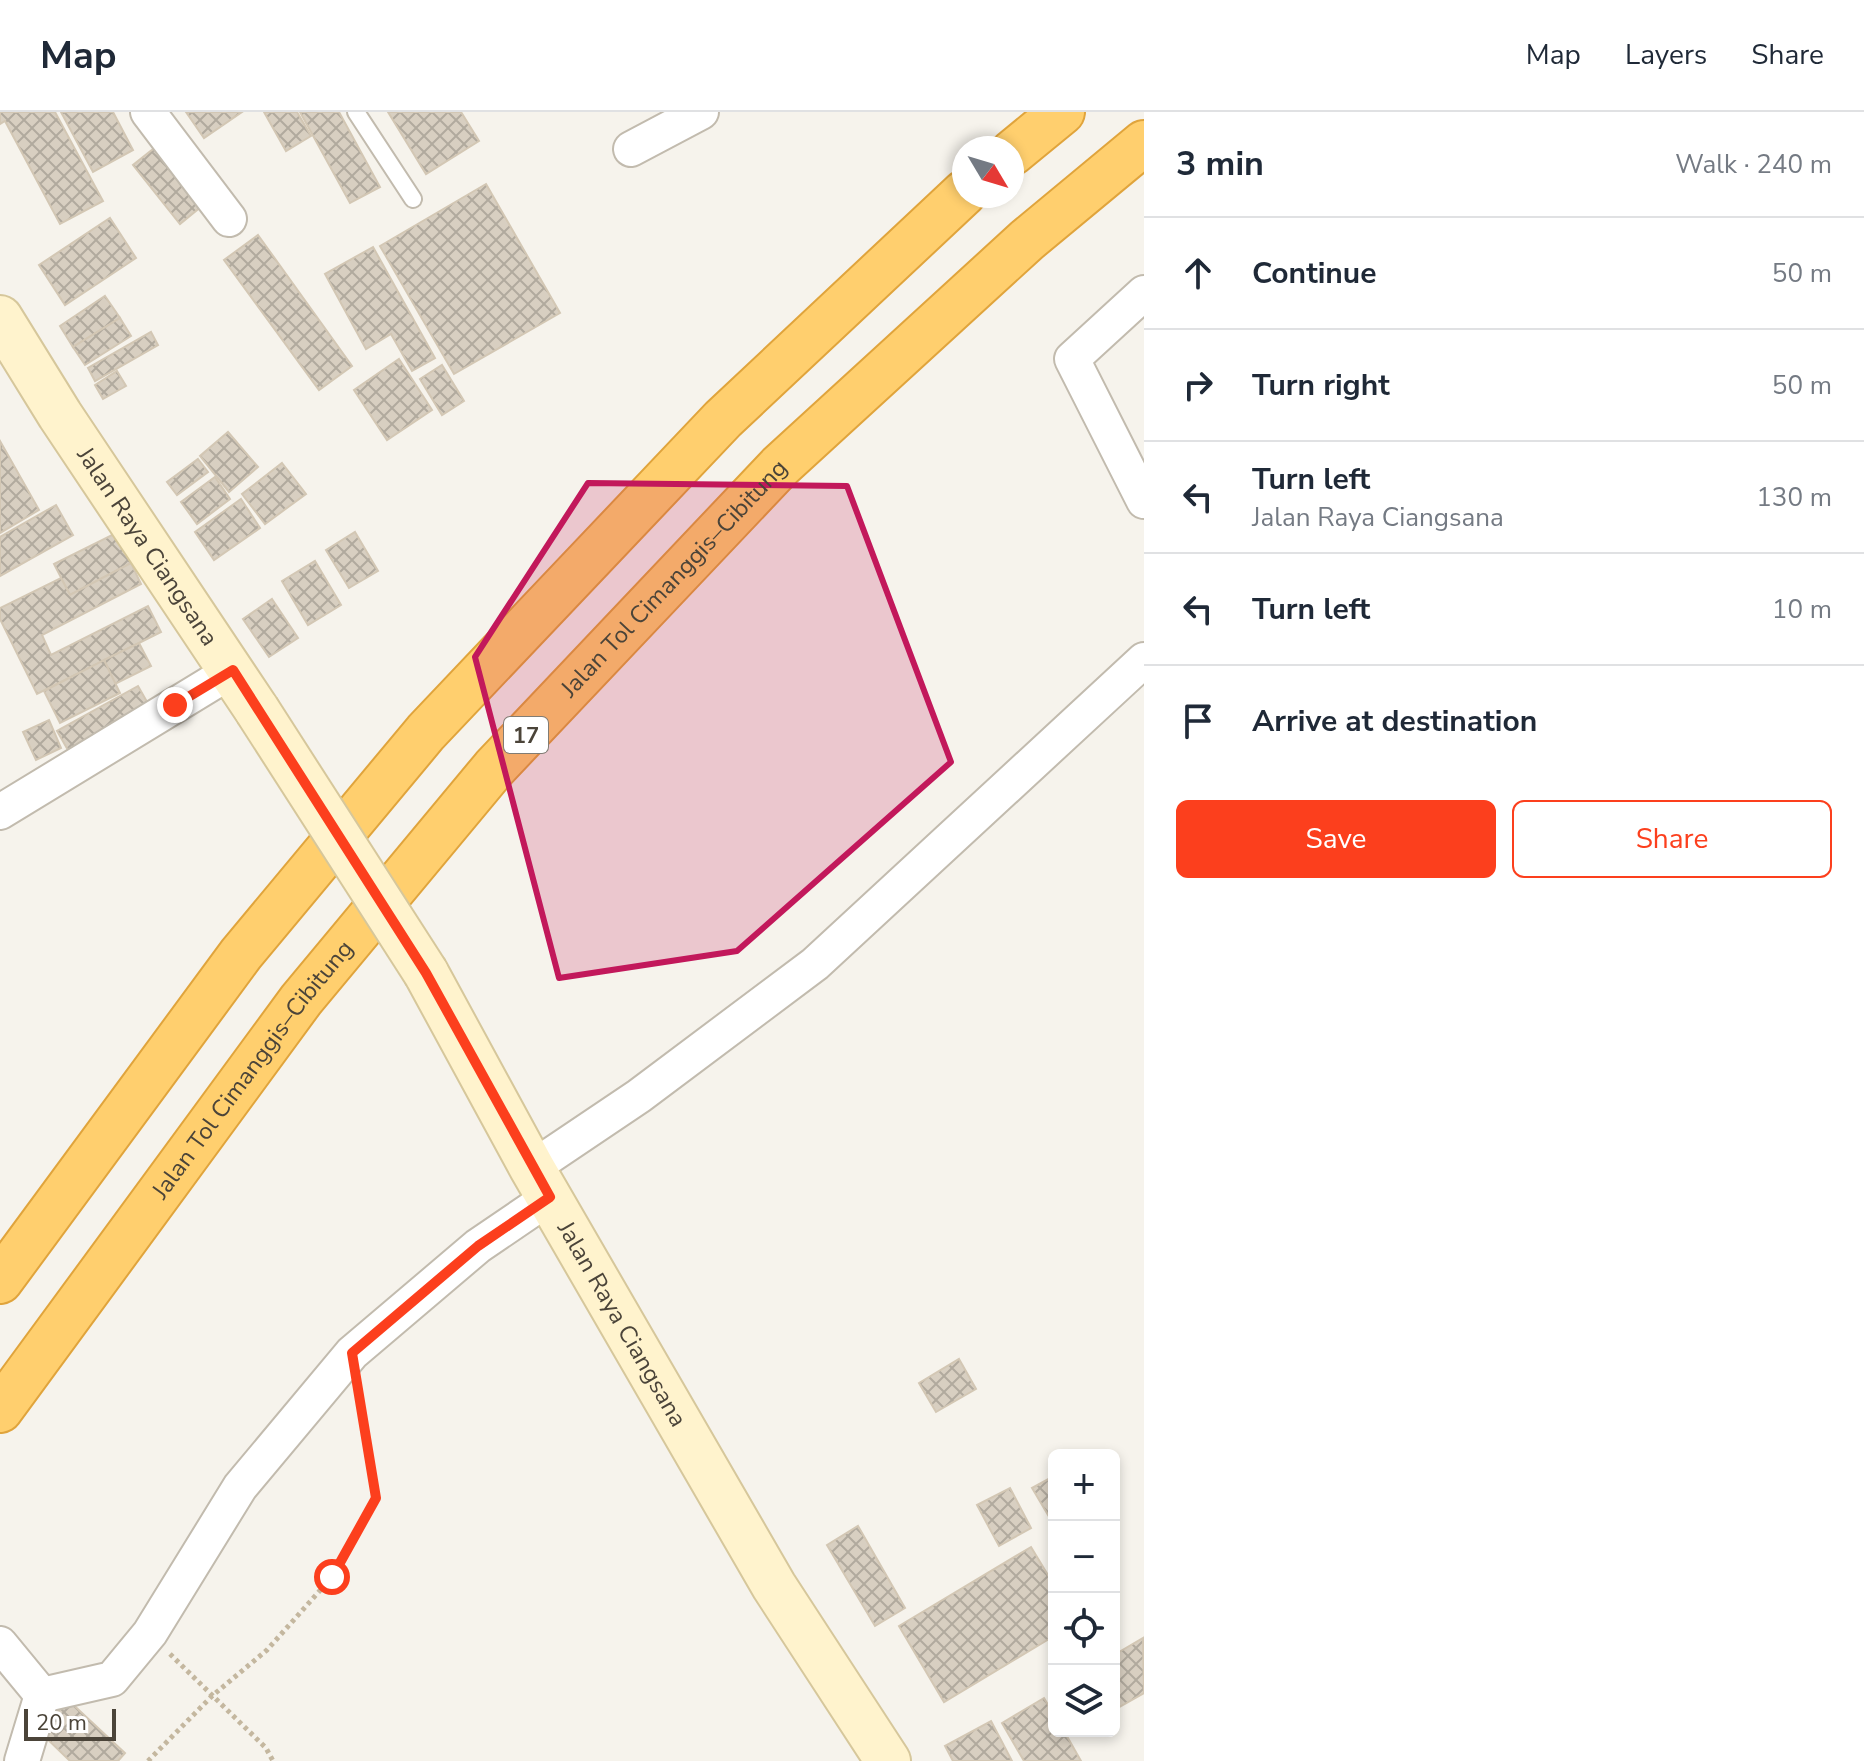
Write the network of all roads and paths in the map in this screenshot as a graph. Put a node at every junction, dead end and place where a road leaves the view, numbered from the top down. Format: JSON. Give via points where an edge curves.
{"nodes":[{"id":1,"x":148,"y":112,"type":"edge"},
{"id":2,"x":356,"y":112,"type":"edge"},
{"id":3,"x":701,"y":112,"type":"edge"},
{"id":4,"x":1062,"y":112,"type":"edge"},
{"id":5,"x":1024,"y":143,"type":"edge"},
{"id":6,"x":1144,"y":143,"type":"edge"},
{"id":7,"x":631,"y":149,"type":"dead end"},
{"id":8,"x":413,"y":199,"type":"dead end"},
{"id":9,"x":952,"y":204,"type":"edge"},
{"id":10,"x":229,"y":219,"type":"dead end"},
{"id":11,"x":1144,"y":293,"type":"edge"},
{"id":12,"x":0,"y":318,"type":"edge"},
{"id":13,"x":1144,"y":501,"type":"edge"},
{"id":14,"x":1144,"y":660,"type":"edge"},
{"id":15,"x":233,"y":670,"type":"junction"},
{"id":16,"x":0,"y":812,"type":"edge"},
{"id":17,"x":541,"y":1182,"type":"junction"},
{"id":18,"x":0,"y":1281,"type":"edge"},
{"id":19,"x":352,"y":1353,"type":"junction"},
{"id":20,"x":0,"y":1410,"type":"edge"},
{"id":21,"x":150,"y":1633,"type":"junction"},
{"id":22,"x":0,"y":1644,"type":"edge"},
{"id":23,"x":42,"y":1695,"type":"junction"},
{"id":24,"x":212,"y":1696,"type":"junction"},
{"id":25,"x":22,"y":1761,"type":"edge"},
{"id":26,"x":148,"y":1761,"type":"edge"},
{"id":27,"x":273,"y":1761,"type":"edge"},
{"id":28,"x":888,"y":1761,"type":"edge"}],
"edges":[{"from":1,"to":10,"type":"street"},
{"from":2,"to":8,"type":"lane"},
{"from":3,"to":7,"type":"street"},
{"from":4,"to":5,"type":"highway"},
{"from":6,"to":20,"type":"highway","name":"Jalan Tol Cimanggis–Cibitung","number":"17","via":[[1027,240],[780,466],[494,768],[301,1000]]},
{"from":9,"to":18,"type":"highway","via":[[723,419],[426,732],[241,954]]},
{"from":11,"to":13,"type":"street","via":[[1072,359]]},
{"from":12,"to":15,"type":"main road","name":"Jalan Raya Ciangsana"},
{"from":14,"to":17,"type":"street","via":[[815,964],[639,1096]]},
{"from":15,"to":16,"type":"street"},
{"from":15,"to":17,"type":"main road","name":"Jalan Raya Ciangsana","bridge":true,"via":[[426,973]]},
{"from":17,"to":19,"type":"street","via":[[478,1246]]},
{"from":17,"to":28,"type":"main road","name":"Jalan Raya Ciangsana","via":[[774,1586]]},
{"from":19,"to":21,"type":"street","via":[[240,1487]]},
{"from":19,"to":24,"type":"path","via":[[376,1498],[332,1577],[267,1650]]},
{"from":21,"to":23,"type":"street","via":[[112,1679]]},
{"from":21,"to":24,"type":"path"},
{"from":22,"to":23,"type":"street"},
{"from":23,"to":25,"type":"street"},
{"from":24,"to":26,"type":"path"},
{"from":24,"to":27,"type":"path"}]}
